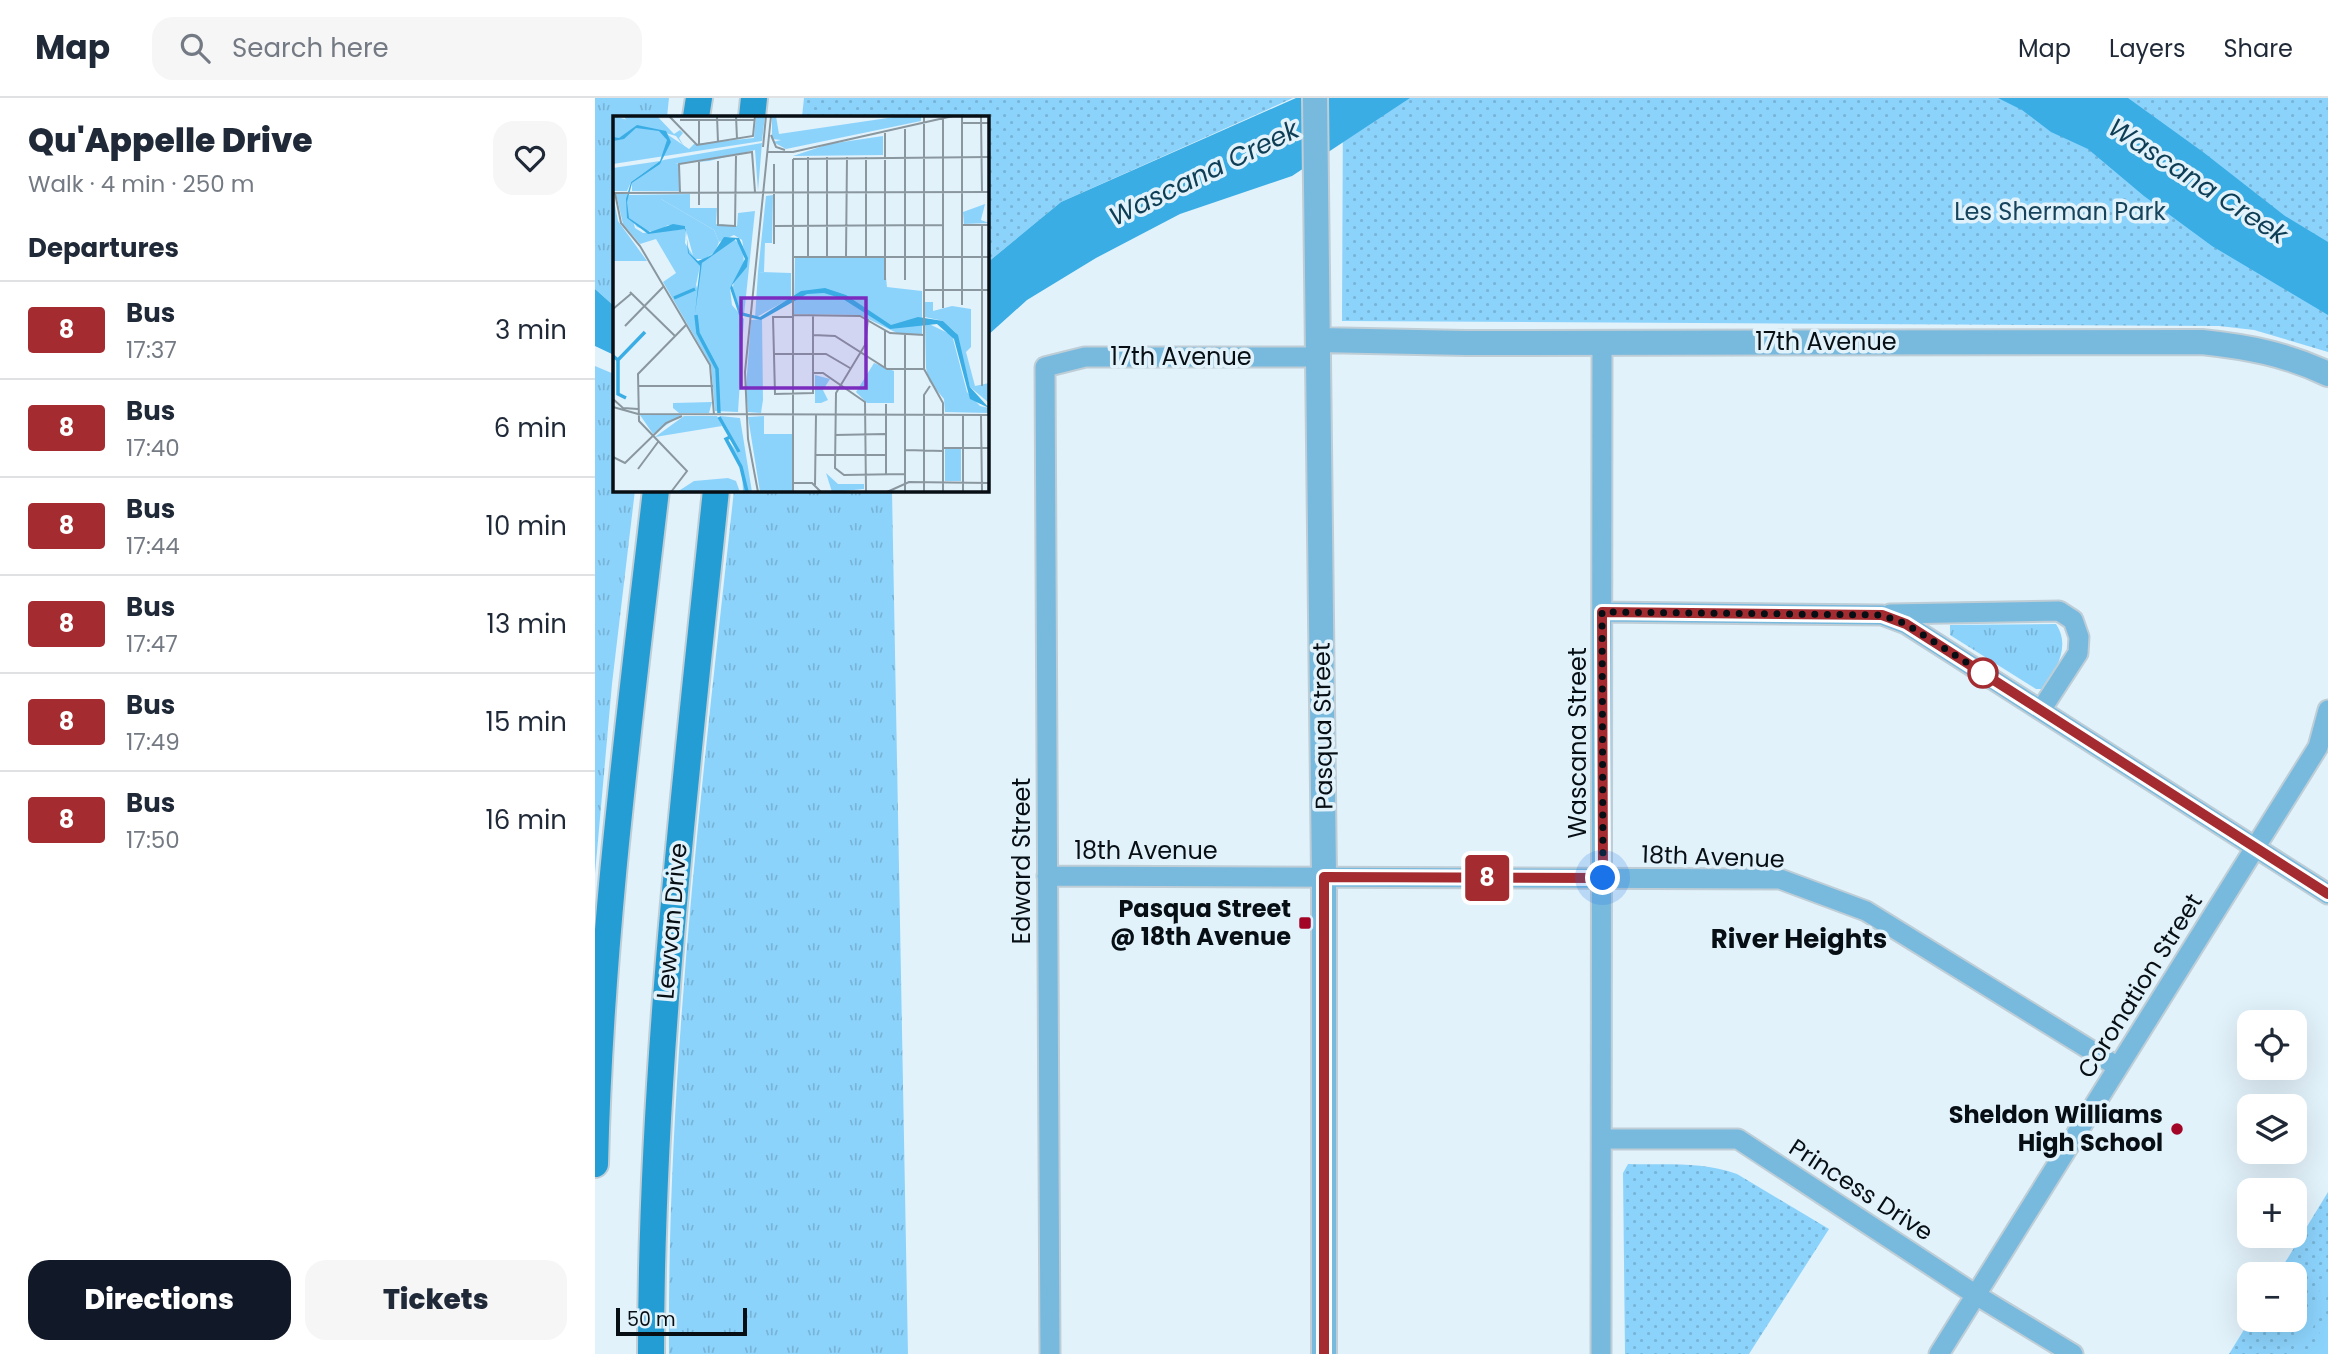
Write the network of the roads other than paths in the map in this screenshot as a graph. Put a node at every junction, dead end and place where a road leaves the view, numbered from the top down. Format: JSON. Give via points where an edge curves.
{"nodes":[{"id":1,"x":698,"y":98,"type":"edge"},
{"id":2,"x":754,"y":98,"type":"edge"},
{"id":3,"x":1315,"y":98,"type":"edge"},
{"id":4,"x":696,"y":116,"type":"edge"},
{"id":5,"x":752,"y":116,"type":"edge"},
{"id":6,"x":1602,"y":342,"type":"junction"},
{"id":7,"x":1319,"y":349,"type":"junction"},
{"id":8,"x":1045,"y":368,"type":"joint"},
{"id":9,"x":2328,"y":374,"type":"edge"},
{"id":10,"x":656,"y":492,"type":"edge"},
{"id":11,"x":716,"y":492,"type":"edge"},
{"id":12,"x":1602,"y":612,"type":"junction"},
{"id":13,"x":1882,"y":615,"type":"junction"},
{"id":14,"x":2041,"y":710,"type":"junction"},
{"id":15,"x":2328,"y":710,"type":"edge"},
{"id":16,"x":2255,"y":848,"type":"junction"},
{"id":17,"x":1047,"y":876,"type":"junction"},
{"id":18,"x":1324,"y":877,"type":"junction"},
{"id":19,"x":1603,"y":878,"type":"junction"},
{"id":20,"x":2328,"y":894,"type":"edge"},
{"id":21,"x":2118,"y":1068,"type":"junction"},
{"id":22,"x":1602,"y":1139,"type":"junction"},
{"id":23,"x":595,"y":1164,"type":"edge"},
{"id":24,"x":1976,"y":1295,"type":"junction"},
{"id":25,"x":651,"y":1354,"type":"edge"},
{"id":26,"x":1049,"y":1354,"type":"edge"},
{"id":27,"x":1324,"y":1354,"type":"edge"},
{"id":28,"x":1601,"y":1354,"type":"edge"},
{"id":29,"x":1939,"y":1354,"type":"edge"},
{"id":30,"x":2073,"y":1354,"type":"edge"}],
"edges":[{"from":1,"to":4,"type":"main road"},
{"from":2,"to":5,"type":"main road"},
{"from":3,"to":7,"type":"street","name":"Pasqua Street"},
{"from":6,"to":7,"type":"street","name":"17th Avenue"},
{"from":6,"to":9,"type":"street","name":"17th Avenue","via":[[2202,342],[2296,359]]},
{"from":6,"to":12,"type":"street","name":"Wascana Street"},
{"from":7,"to":8,"type":"street","name":"17th Avenue","via":[[1085,357]]},
{"from":7,"to":18,"type":"street","name":"Pasqua Street"},
{"from":8,"to":17,"type":"street","name":"Edward Street"},
{"from":10,"to":23,"type":"main road","via":[[615,859]]},
{"from":11,"to":25,"type":"main road","name":"Lewvan Drive","via":[[664,1002]]},
{"from":12,"to":13,"type":"street"},
{"from":12,"to":19,"type":"street","name":"Wascana Street"},
{"from":13,"to":14,"type":"street","via":[[1906,624]]},
{"from":13,"to":14,"type":"street","via":[[2059,611],[2066,615],[2079,637],[2078,653]]},
{"from":14,"to":16,"type":"street"},
{"from":15,"to":16,"type":"street","name":"Coronation Street","via":[[2318,747]]},
{"from":16,"to":20,"type":"street"},
{"from":16,"to":21,"type":"street","name":"Coronation Street"},
{"from":17,"to":18,"type":"street","name":"18th Avenue"},
{"from":17,"to":26,"type":"street","name":"Edward Street"},
{"from":18,"to":19,"type":"street","name":"18th Avenue"},
{"from":18,"to":27,"type":"street","name":"Pasqua Street"},
{"from":19,"to":21,"type":"street","name":"18th Avenue","via":[[1780,879],[1867,911]]},
{"from":19,"to":22,"type":"street","name":"Wascana Street"},
{"from":21,"to":24,"type":"street","name":"Coronation Street"},
{"from":22,"to":24,"type":"street","name":"Princess Drive","via":[[1738,1139]]},
{"from":22,"to":28,"type":"street","name":"Wascana Street"},
{"from":24,"to":29,"type":"street","name":"Coronation Street"},
{"from":24,"to":30,"type":"street","name":"Princess Drive"}]}
